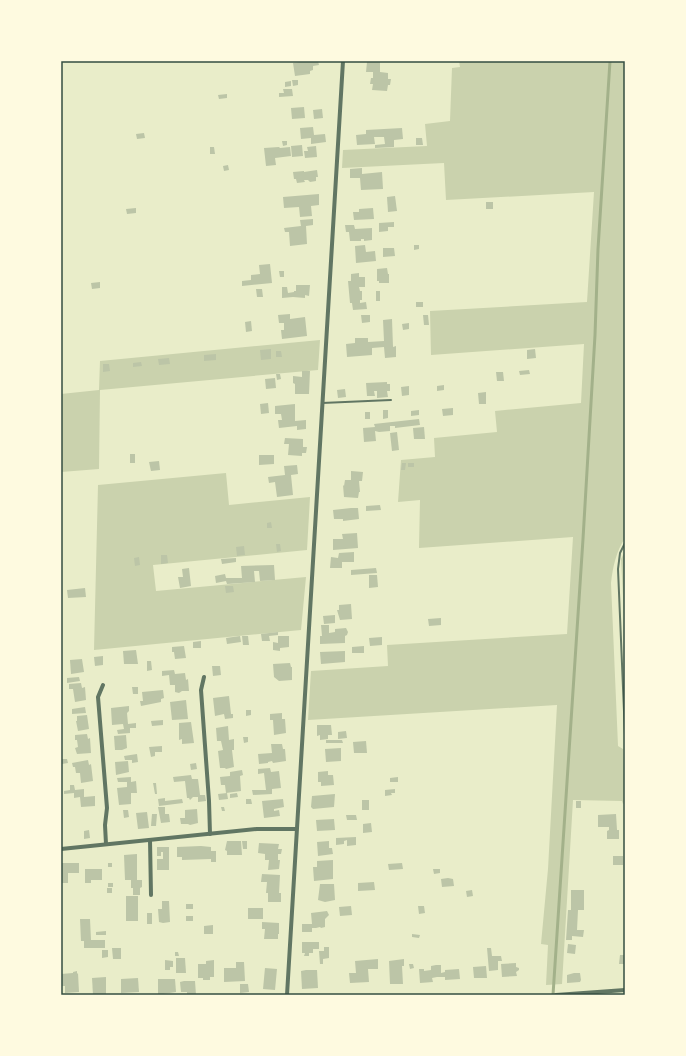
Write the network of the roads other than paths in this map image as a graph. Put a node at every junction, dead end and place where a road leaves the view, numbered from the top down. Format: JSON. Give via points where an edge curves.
{"nodes":[{"id":1,"x":343,"y":61,"type":"edge"},
{"id":2,"x":391,"y":400,"type":"dead end"},
{"id":3,"x":322,"y":403,"type":"junction"},
{"id":4,"x":625,"y":543,"type":"edge"},
{"id":5,"x":204,"y":677,"type":"dead end"},
{"id":6,"x":102,"y":685,"type":"dead end"},
{"id":7,"x":625,"y":735,"type":"edge"},
{"id":8,"x":296,"y":829,"type":"junction"},
{"id":9,"x":210,"y":834,"type":"junction"},
{"id":10,"x":150,"y":840,"type":"junction"},
{"id":11,"x":106,"y":844,"type":"junction"},
{"id":12,"x":61,"y":849,"type":"edge"},
{"id":13,"x":151,"y":894,"type":"dead end"},
{"id":14,"x":625,"y":990,"type":"edge"},
{"id":15,"x":287,"y":995,"type":"edge"},
{"id":16,"x":556,"y":995,"type":"edge"},
{"id":17,"x":559,"y":995,"type":"edge"}],
"edges":[{"from":1,"to":3,"type":"street"},
{"from":2,"to":3,"type":"lane"},
{"from":3,"to":8,"type":"street"},
{"from":4,"to":7,"type":"lane","via":[[620,553],[618,569]]},
{"from":5,"to":9,"type":"street","via":[[201,690]]},
{"from":6,"to":11,"type":"street","via":[[98,697]]},
{"from":8,"to":9,"type":"street","via":[[263,828]]},
{"from":8,"to":15,"type":"street"},
{"from":9,"to":10,"type":"street"},
{"from":10,"to":11,"type":"street"},
{"from":10,"to":13,"type":"street"},
{"from":11,"to":12,"type":"street"},
{"from":14,"to":17,"type":"street"},
{"from":16,"to":17,"type":"street"}]}
